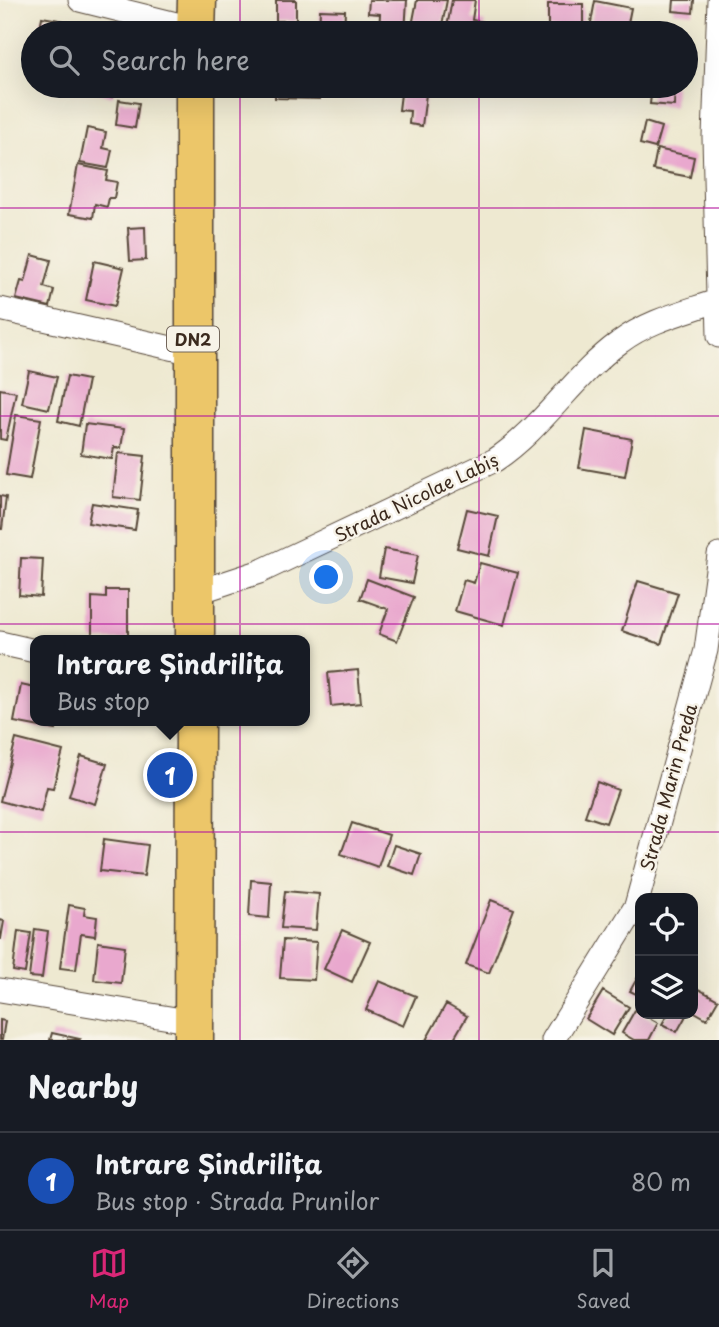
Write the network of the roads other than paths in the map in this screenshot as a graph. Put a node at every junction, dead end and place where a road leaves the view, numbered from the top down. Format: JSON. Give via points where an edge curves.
{"nodes":[{"id":1,"x":80,"y":0,"type":"edge"},
{"id":2,"x":719,"y":0,"type":"edge"},
{"id":3,"x":196,"y":21,"type":"edge"},
{"id":4,"x":195,"y":98,"type":"edge"},
{"id":5,"x":718,"y":300,"type":"edge"},
{"id":6,"x":0,"y":309,"type":"edge"},
{"id":7,"x":719,"y":336,"type":"edge"},
{"id":8,"x":193,"y":353,"type":"junction"},
{"id":9,"x":719,"y":555,"type":"edge"},
{"id":10,"x":195,"y":593,"type":"junction"},
{"id":11,"x":195,"y":635,"type":"edge"},
{"id":12,"x":0,"y":643,"type":"edge"},
{"id":13,"x":30,"y":650,"type":"edge"},
{"id":14,"x":195,"y":726,"type":"edge"},
{"id":15,"x":0,"y":990,"type":"edge"},
{"id":16,"x":194,"y":1031,"type":"edge"},
{"id":17,"x":553,"y":1040,"type":"edge"}],
"edges":[{"from":1,"to":3,"type":"street"},
{"from":2,"to":5,"type":"street","via":[[714,137]]},
{"from":4,"to":8,"type":"highway","number":"DN2"},
{"from":5,"to":7,"type":"street"},
{"from":5,"to":10,"type":"street","name":"Strada Nicolae Labiș","via":[[647,326],[619,343],[517,446],[495,460],[259,572]]},
{"from":6,"to":8,"type":"street"},
{"from":8,"to":10,"type":"highway","number":"DN2"},
{"from":9,"to":17,"type":"street","name":"Strada Marin Preda","via":[[706,650],[636,906]]},
{"from":10,"to":11,"type":"highway","number":"DN2"},
{"from":12,"to":13,"type":"street"},
{"from":14,"to":16,"type":"highway"},
{"from":15,"to":16,"type":"street"}]}
